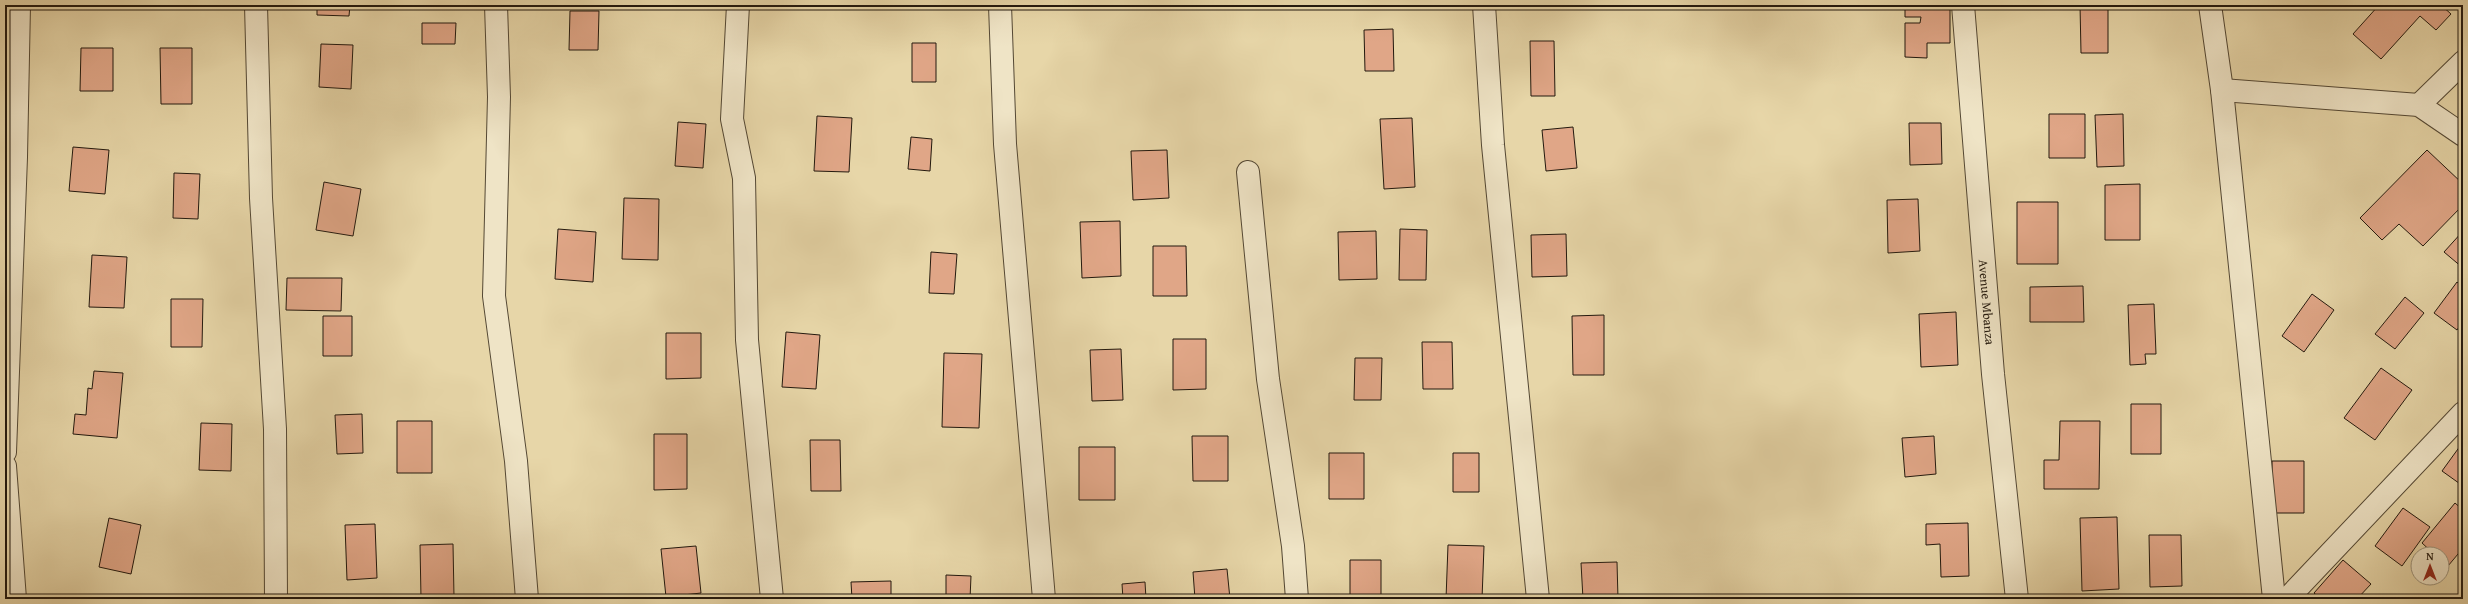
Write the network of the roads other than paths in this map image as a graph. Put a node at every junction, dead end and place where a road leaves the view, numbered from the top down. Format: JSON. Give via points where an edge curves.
{"nodes":[{"id":1,"x":19,"y":5,"type":"edge"},
{"id":2,"x":256,"y":5,"type":"edge"},
{"id":3,"x":496,"y":5,"type":"edge"},
{"id":4,"x":738,"y":5,"type":"edge"},
{"id":5,"x":1000,"y":5,"type":"edge"},
{"id":6,"x":1484,"y":5,"type":"edge"},
{"id":7,"x":1963,"y":5,"type":"edge"},
{"id":8,"x":2210,"y":5,"type":"edge"},
{"id":9,"x":2463,"y":62,"type":"edge"},
{"id":10,"x":2222,"y":90,"type":"junction"},
{"id":11,"x":2419,"y":105,"type":"junction"},
{"id":12,"x":2463,"y":135,"type":"edge"},
{"id":13,"x":1248,"y":172,"type":"dead end"},
{"id":14,"x":2463,"y":413,"type":"edge"},
{"id":15,"x":5,"y":452,"type":"edge"},
{"id":16,"x":5,"y":466,"type":"edge"},
{"id":17,"x":14,"y":599,"type":"edge"},
{"id":18,"x":276,"y":599,"type":"edge"},
{"id":19,"x":527,"y":599,"type":"edge"},
{"id":20,"x":772,"y":599,"type":"edge"},
{"id":21,"x":1044,"y":599,"type":"edge"},
{"id":22,"x":1297,"y":599,"type":"edge"},
{"id":23,"x":1538,"y":599,"type":"edge"},
{"id":24,"x":2018,"y":599,"type":"edge"},
{"id":25,"x":2274,"y":599,"type":"edge"},
{"id":26,"x":2287,"y":599,"type":"edge"}],
"edges":[{"from":1,"to":15,"type":"street"},
{"from":2,"to":18,"type":"street","via":[[261,198],[275,429]]},
{"from":3,"to":19,"type":"street","via":[[499,97],[494,296],[516,461]]},
{"from":4,"to":20,"type":"street","via":[[732,119],[744,178],[747,340]]},
{"from":5,"to":21,"type":"street","via":[[1004,144]]},
{"from":6,"to":23,"type":"street","via":[[1493,145]]},
{"from":7,"to":24,"type":"street","name":"Avenue Mbanza","via":[[1993,374]]},
{"from":8,"to":10,"type":"street"},
{"from":9,"to":11,"type":"street"},
{"from":10,"to":11,"type":"street"},
{"from":10,"to":25,"type":"street"},
{"from":11,"to":12,"type":"street"},
{"from":13,"to":22,"type":"street","via":[[1268,379],[1293,546]]},
{"from":14,"to":26,"type":"street"},
{"from":16,"to":17,"type":"street"}]}
